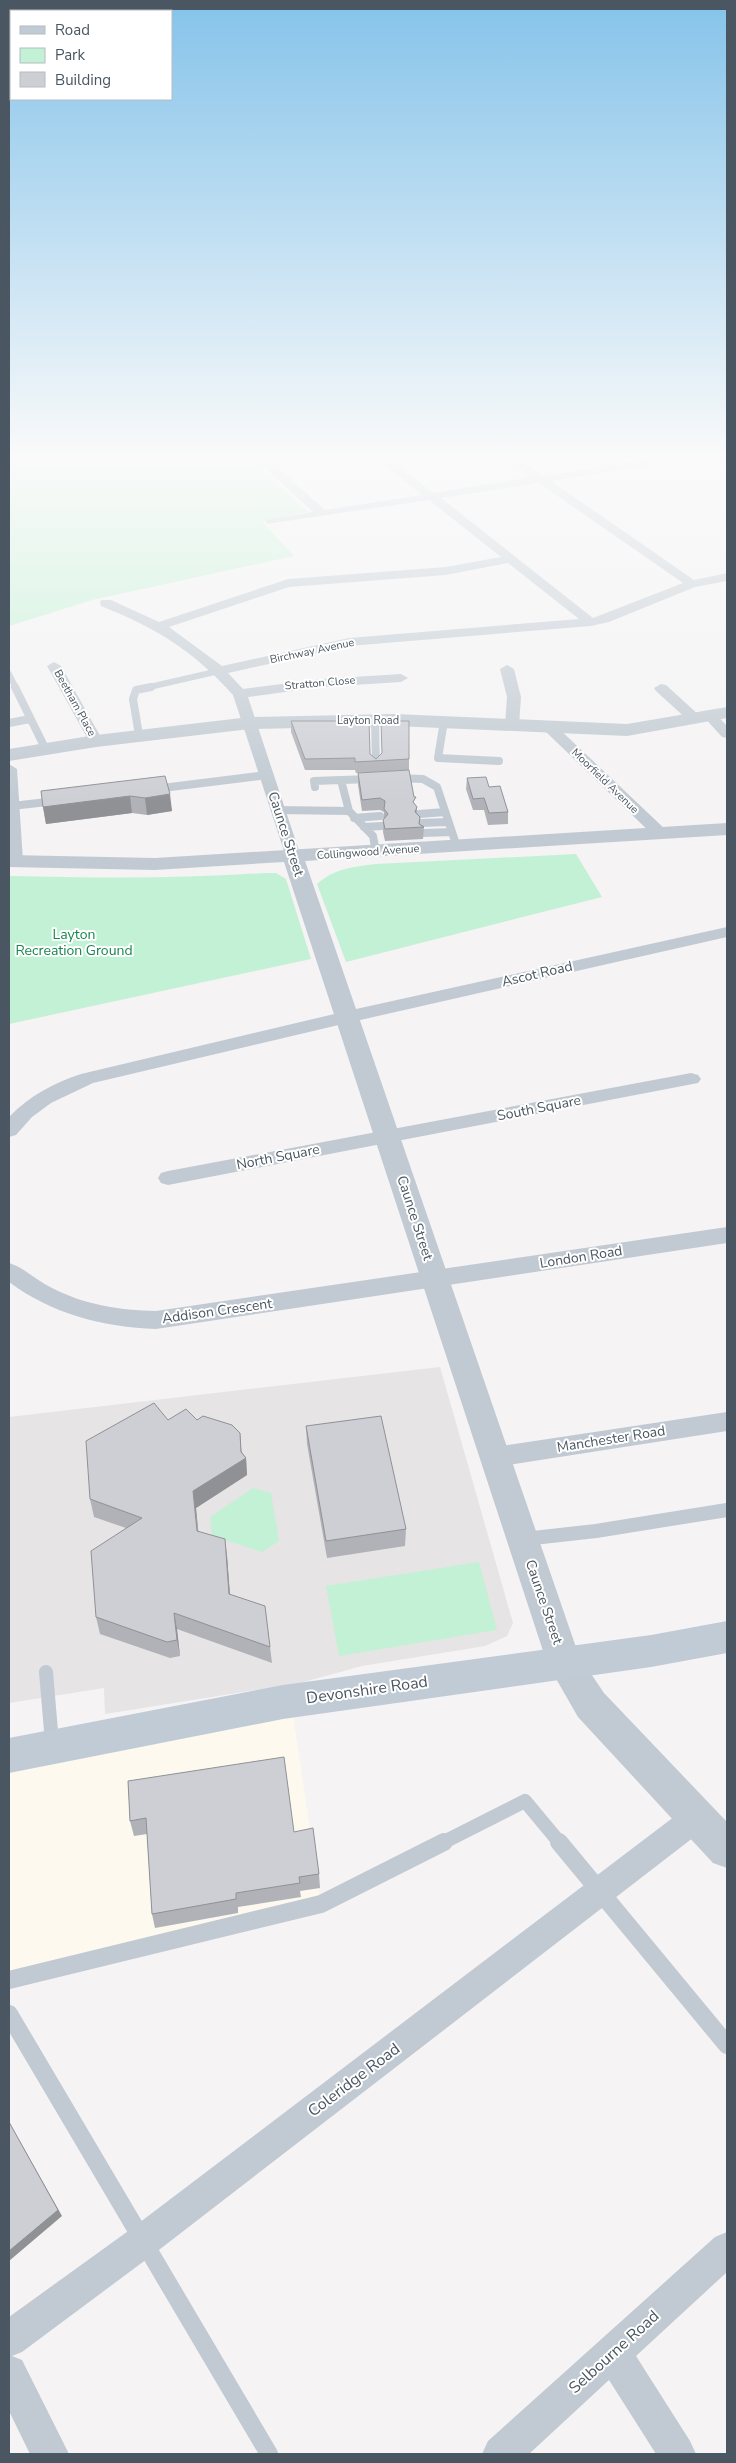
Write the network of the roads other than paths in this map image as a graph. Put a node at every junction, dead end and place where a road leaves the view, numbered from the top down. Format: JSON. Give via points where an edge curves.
{"nodes":[{"id":1,"x":420,"y":573,"type":"edge"},
{"id":2,"x":529,"y":573,"type":"edge"},
{"id":3,"x":676,"y":573,"type":"edge"},
{"id":4,"x":727,"y":577,"type":"edge"},
{"id":5,"x":692,"y":584,"type":"junction"},
{"id":6,"x":106,"y":602,"type":"dead end"},
{"id":7,"x":591,"y":622,"type":"junction"},
{"id":8,"x":159,"y":626,"type":"junction"},
{"id":9,"x":54,"y":666,"type":"dead end"},
{"id":10,"x":507,"y":669,"type":"dead end"},
{"id":11,"x":219,"y":671,"type":"junction"},
{"id":12,"x":9,"y":674,"type":"edge"},
{"id":13,"x":401,"y":678,"type":"dead end"},
{"id":14,"x":661,"y":688,"type":"dead end"},
{"id":15,"x":240,"y":694,"type":"junction"},
{"id":16,"x":711,"y":716,"type":"edge"},
{"id":17,"x":30,"y":719,"type":"junction"},
{"id":18,"x":374,"y":720,"type":"junction"},
{"id":19,"x":444,"y":722,"type":"junction"},
{"id":20,"x":9,"y":723,"type":"edge"},
{"id":21,"x":250,"y":723,"type":"junction"},
{"id":22,"x":512,"y":725,"type":"junction"},
{"id":23,"x":549,"y":727,"type":"junction"},
{"id":24,"x":727,"y":734,"type":"edge"},
{"id":25,"x":139,"y":735,"type":"junction"},
{"id":26,"x":96,"y":741,"type":"junction"},
{"id":27,"x":45,"y":748,"type":"junction"},
{"id":28,"x":9,"y":755,"type":"edge"},
{"id":29,"x":499,"y":761,"type":"dead end"},
{"id":30,"x":376,"y":764,"type":"edge"},
{"id":31,"x":9,"y":769,"type":"edge"},
{"id":32,"x":267,"y":775,"type":"junction"},
{"id":33,"x":341,"y":780,"type":"junction"},
{"id":34,"x":315,"y":787,"type":"dead end"},
{"id":35,"x":146,"y":790,"type":"edge"},
{"id":36,"x":10,"y":797,"type":"edge"},
{"id":37,"x":69,"y":799,"type":"edge"},
{"id":38,"x":317,"y":800,"type":"dead end"},
{"id":39,"x":277,"y":810,"type":"junction"},
{"id":40,"x":319,"y":811,"type":"junction"},
{"id":41,"x":445,"y":812,"type":"junction"},
{"id":42,"x":419,"y":814,"type":"edge"},
{"id":43,"x":352,"y":815,"type":"junction"},
{"id":44,"x":380,"y":816,"type":"dead end"},
{"id":45,"x":448,"y":822,"type":"junction"},
{"id":46,"x":421,"y":823,"type":"edge"},
{"id":47,"x":382,"y":826,"type":"edge"},
{"id":48,"x":364,"y":827,"type":"junction"},
{"id":49,"x":727,"y":829,"type":"edge"},
{"id":50,"x":424,"y":833,"type":"edge"},
{"id":51,"x":661,"y":834,"type":"junction"},
{"id":52,"x":454,"y":839,"type":"junction"},
{"id":53,"x":378,"y":841,"type":"junction"},
{"id":54,"x":292,"y":857,"type":"junction"},
{"id":55,"x":12,"y":861,"type":"edge"},
{"id":56,"x":727,"y":932,"type":"edge"},
{"id":57,"x":347,"y":1017,"type":"junction"},
{"id":58,"x":691,"y":1079,"type":"dead end"},
{"id":59,"x":9,"y":1130,"type":"edge"},
{"id":60,"x":388,"y":1136,"type":"junction"},
{"id":61,"x":168,"y":1178,"type":"dead end"},
{"id":62,"x":727,"y":1235,"type":"edge"},
{"id":63,"x":9,"y":1271,"type":"edge"},
{"id":64,"x":436,"y":1280,"type":"junction"},
{"id":65,"x":727,"y":1421,"type":"edge"},
{"id":66,"x":495,"y":1457,"type":"junction"},
{"id":67,"x":727,"y":1510,"type":"edge"},
{"id":68,"x":523,"y":1540,"type":"junction"},
{"id":69,"x":727,"y":1637,"type":"edge"},
{"id":70,"x":564,"y":1663,"type":"junction"},
{"id":71,"x":46,"y":1672,"type":"dead end"},
{"id":72,"x":52,"y":1748,"type":"junction"},
{"id":73,"x":9,"y":1756,"type":"edge"},
{"id":74,"x":696,"y":1817,"type":"junction"},
{"id":75,"x":727,"y":1848,"type":"edge"},
{"id":76,"x":600,"y":1892,"type":"junction"},
{"id":77,"x":9,"y":1980,"type":"edge"},
{"id":78,"x":9,"y":2014,"type":"edge"},
{"id":79,"x":727,"y":2045,"type":"edge"},
{"id":80,"x":143,"y":2241,"type":"junction"},
{"id":81,"x":727,"y":2249,"type":"edge"},
{"id":82,"x":9,"y":2339,"type":"edge"},
{"id":83,"x":613,"y":2353,"type":"junction"},
{"id":84,"x":9,"y":2373,"type":"edge"},
{"id":85,"x":50,"y":2454,"type":"edge"},
{"id":86,"x":269,"y":2454,"type":"edge"},
{"id":87,"x":501,"y":2454,"type":"edge"},
{"id":88,"x":677,"y":2454,"type":"edge"}],
"edges":[{"from":1,"to":8,"type":"street","via":[[288,583]]},
{"from":2,"to":7,"type":"street"},
{"from":3,"to":5,"type":"street"},
{"from":4,"to":5,"type":"street","name":"Birchway Avenue"},
{"from":5,"to":7,"type":"street","name":"Birchway Avenue"},
{"from":6,"to":8,"type":"street","name":"Caunce Street"},
{"from":7,"to":11,"type":"street","name":"Birchway Avenue","via":[[349,642]]},
{"from":8,"to":11,"type":"street","name":"Caunce Street"},
{"from":9,"to":26,"type":"street","name":"Beetham Place"},
{"from":10,"to":22,"type":"street","via":[[514,697]]},
{"from":11,"to":15,"type":"street","name":"Caunce Street"},
{"from":11,"to":25,"type":"lane","via":[[136,690],[133,699]]},
{"from":12,"to":17,"type":"lane"},
{"from":13,"to":15,"type":"street","name":"Stratton Close","via":[[331,681]]},
{"from":14,"to":16,"type":"street"},
{"from":15,"to":21,"type":"street","name":"Caunce Street"},
{"from":16,"to":23,"type":"street","name":"Layton Road","via":[[628,730]]},
{"from":16,"to":24,"type":"street"},
{"from":17,"to":20,"type":"lane"},
{"from":17,"to":27,"type":"lane"},
{"from":18,"to":19,"type":"street","name":"Layton Road"},
{"from":18,"to":21,"type":"street","name":"Layton Road"},
{"from":18,"to":30,"type":"lane"},
{"from":19,"to":22,"type":"street","name":"Layton Road"},
{"from":19,"to":29,"type":"lane","via":[[438,758]]},
{"from":21,"to":25,"type":"street","name":"Layton Road"},
{"from":21,"to":32,"type":"street","name":"Caunce Street"},
{"from":22,"to":23,"type":"street","name":"Layton Road"},
{"from":23,"to":51,"type":"street","name":"Moorfield Avenue"},
{"from":25,"to":26,"type":"street","name":"Layton Road"},
{"from":26,"to":27,"type":"street","name":"Layton Road"},
{"from":27,"to":28,"type":"street","name":"Layton Road"},
{"from":31,"to":36,"type":"street"},
{"from":32,"to":35,"type":"lane"},
{"from":32,"to":39,"type":"street","name":"Caunce Street"},
{"from":33,"to":34,"type":"lane","via":[[314,781]]},
{"from":33,"to":41,"type":"lane","via":[[420,776],[437,787]]},
{"from":33,"to":43,"type":"lane"},
{"from":36,"to":37,"type":"lane"},
{"from":36,"to":55,"type":"street"},
{"from":38,"to":40,"type":"lane"},
{"from":39,"to":40,"type":"lane"},
{"from":39,"to":54,"type":"street","name":"Caunce Street"},
{"from":40,"to":43,"type":"lane"},
{"from":41,"to":42,"type":"lane"},
{"from":41,"to":45,"type":"lane"},
{"from":43,"to":44,"type":"lane"},
{"from":43,"to":48,"type":"lane"},
{"from":45,"to":46,"type":"lane"},
{"from":45,"to":52,"type":"lane"},
{"from":47,"to":48,"type":"lane"},
{"from":48,"to":53,"type":"lane"},
{"from":49,"to":51,"type":"street","name":"Collingwood Avenue"},
{"from":50,"to":52,"type":"lane"},
{"from":51,"to":52,"type":"street","name":"Collingwood Avenue"},
{"from":52,"to":53,"type":"street","name":"Collingwood Avenue"},
{"from":53,"to":54,"type":"street","name":"Collingwood Avenue"},
{"from":54,"to":55,"type":"street","name":"Collingwood Avenue","via":[[155,864]]},
{"from":54,"to":57,"type":"street","name":"Caunce Street"},
{"from":56,"to":57,"type":"street","name":"Ascot Road"},
{"from":57,"to":59,"type":"street","via":[[74,1082],[48,1095]]},
{"from":57,"to":60,"type":"street","name":"Caunce Street"},
{"from":58,"to":60,"type":"street","name":"South Square"},
{"from":60,"to":61,"type":"street","name":"North Square"},
{"from":60,"to":64,"type":"street","name":"Caunce Street"},
{"from":62,"to":64,"type":"street","name":"London Road"},
{"from":63,"to":64,"type":"street","name":"Addison Crescent","via":[[24,1283],[70,1306],[127,1320],[156,1320]]},
{"from":64,"to":66,"type":"street","name":"Caunce Street"},
{"from":65,"to":66,"type":"street","name":"Manchester Road"},
{"from":66,"to":68,"type":"street","name":"Caunce Street"},
{"from":67,"to":68,"type":"lane"},
{"from":68,"to":70,"type":"street","name":"Caunce Street"},
{"from":69,"to":70,"type":"main road","name":"Devonshire Road"},
{"from":70,"to":72,"type":"main road","name":"Devonshire Road","via":[[283,1702]]},
{"from":70,"to":74,"type":"street","name":"Caunce Street","via":[[591,1705]]},
{"from":71,"to":72,"type":"lane"},
{"from":72,"to":73,"type":"main road","name":"Devonshire Road"},
{"from":74,"to":75,"type":"street","name":"Caunce Street"},
{"from":74,"to":76,"type":"street","name":"Coleridge Road"},
{"from":76,"to":77,"type":"lane","via":[[525,1802],[321,1904]]},
{"from":76,"to":79,"type":"lane"},
{"from":76,"to":80,"type":"street","name":"Coleridge Road"},
{"from":78,"to":80,"type":"lane"},
{"from":80,"to":82,"type":"street","name":"Coleridge Road"},
{"from":80,"to":86,"type":"lane"},
{"from":81,"to":83,"type":"street","name":"Selbourne Road"},
{"from":83,"to":87,"type":"street","name":"Selbourne Road"},
{"from":83,"to":88,"type":"street"},
{"from":84,"to":85,"type":"street"}]}
